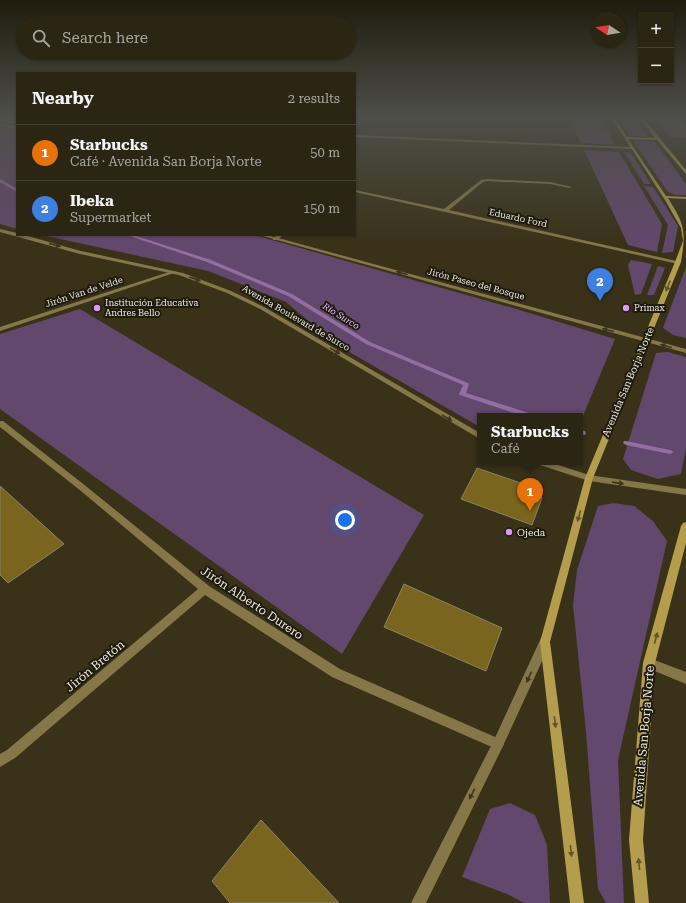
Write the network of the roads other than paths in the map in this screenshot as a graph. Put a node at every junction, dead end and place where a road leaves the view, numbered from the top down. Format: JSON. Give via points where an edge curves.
{"nodes":[{"id":1,"x":640,"y":159,"type":"edge"},
{"id":2,"x":675,"y":159,"type":"edge"},
{"id":3,"x":686,"y":173,"type":"edge"},
{"id":4,"x":570,"y":187,"type":"dead end"},
{"id":5,"x":356,"y":191,"type":"edge"},
{"id":6,"x":666,"y":198,"type":"junction"},
{"id":7,"x":686,"y":198,"type":"edge"},
{"id":8,"x":445,"y":211,"type":"junction"},
{"id":9,"x":0,"y":230,"type":"edge"},
{"id":10,"x":16,"y":235,"type":"edge"},
{"id":11,"x":21,"y":236,"type":"edge"},
{"id":12,"x":264,"y":236,"type":"edge"},
{"id":13,"x":280,"y":236,"type":"edge"},
{"id":14,"x":275,"y":239,"type":"junction"},
{"id":15,"x":678,"y":262,"type":"junction"},
{"id":16,"x":174,"y":272,"type":"junction"},
{"id":17,"x":0,"y":330,"type":"edge"},
{"id":18,"x":646,"y":340,"type":"junction"},
{"id":19,"x":686,"y":351,"type":"edge"},
{"id":20,"x":0,"y":423,"type":"edge"},
{"id":21,"x":477,"y":434,"type":"edge"},
{"id":22,"x":549,"y":465,"type":"edge"},
{"id":23,"x":589,"y":478,"type":"junction"},
{"id":24,"x":686,"y":492,"type":"edge"},
{"id":25,"x":686,"y":526,"type":"edge"},
{"id":26,"x":205,"y":589,"type":"junction"},
{"id":27,"x":545,"y":642,"type":"junction"},
{"id":28,"x":649,"y":663,"type":"junction"},
{"id":29,"x":686,"y":678,"type":"edge"},
{"id":30,"x":498,"y":744,"type":"junction"},
{"id":31,"x":0,"y":761,"type":"edge"},
{"id":32,"x":418,"y":903,"type":"edge"},
{"id":33,"x":577,"y":903,"type":"edge"},
{"id":34,"x":642,"y":903,"type":"edge"}],
"edges":[{"from":1,"to":6,"type":"main road","name":"Avenida San Borja Norte"},
{"from":2,"to":3,"type":"main road"},
{"from":4,"to":8,"type":"street","via":[[550,183],[486,180]]},
{"from":5,"to":8,"type":"street","name":"Eduardo Ford"},
{"from":6,"to":7,"type":"main road"},
{"from":6,"to":15,"type":"main road","name":"Avenida San Borja Norte","via":[[683,228],[685,241]]},
{"from":8,"to":15,"type":"street","name":"Eduardo Ford"},
{"from":9,"to":10,"type":"street","name":"Avenida Boulevard de Surco"},
{"from":11,"to":16,"type":"street","name":"Avenida Boulevard de Surco","one_way":true,"via":[[80,252]]},
{"from":12,"to":14,"type":"street","name":"Jirón Paseo del Bosque"},
{"from":13,"to":14,"type":"street"},
{"from":18,"to":14,"type":"street","name":"Jirón Paseo del Bosque","one_way":true},
{"from":15,"to":18,"type":"main road","name":"Avenida San Borja Norte","one_way":true},
{"from":16,"to":17,"type":"street","name":"Jirón Van de Velde"},
{"from":16,"to":21,"type":"street","name":"Avenida Boulevard de Surco","one_way":true,"via":[[229,292],[262,308]]},
{"from":19,"to":18,"type":"street","name":"Jirón Paseo del Bosque","one_way":true},
{"from":18,"to":23,"type":"main road","name":"Avenida San Borja Norte"},
{"from":20,"to":26,"type":"street","name":"Jirón Alberto Durero"},
{"from":22,"to":23,"type":"street"},
{"from":23,"to":24,"type":"street","one_way":true},
{"from":23,"to":27,"type":"main road","name":"Avenida San Borja Norte","one_way":true},
{"from":28,"to":25,"type":"main road","name":"Avenida San Borja Norte","one_way":true},
{"from":26,"to":30,"type":"street","name":"Jirón Alberto Durero","via":[[336,673]]},
{"from":26,"to":31,"type":"street","name":"Jirón Bretón"},
{"from":27,"to":30,"type":"street","name":"Avenida San Borja Norte","one_way":true},
{"from":27,"to":33,"type":"main road","name":"Avenida San Borja Norte","one_way":true},
{"from":28,"to":29,"type":"street"},
{"from":34,"to":28,"type":"main road","name":"Avenida San Borja Norte","one_way":true,"via":[[636,840]]},
{"from":30,"to":32,"type":"street","name":"Avenida San Borja Norte","one_way":true}]}
